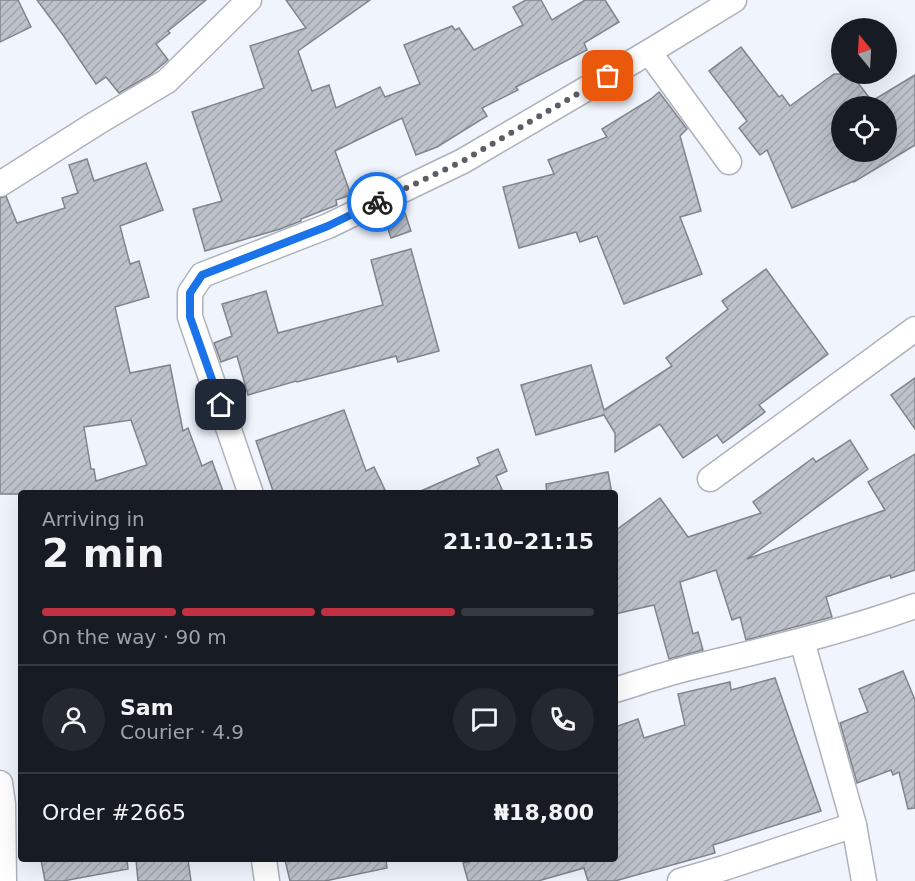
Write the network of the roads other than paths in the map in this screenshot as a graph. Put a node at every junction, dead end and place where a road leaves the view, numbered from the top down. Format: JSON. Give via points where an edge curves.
{"nodes":[{"id":1,"x":249,"y":0,"type":"edge"},
{"id":2,"x":734,"y":0,"type":"edge"},
{"id":3,"x":649,"y":52,"type":"junction"},
{"id":4,"x":729,"y":162,"type":"dead end"},
{"id":5,"x":0,"y":184,"type":"edge"},
{"id":6,"x":915,"y":329,"type":"edge"},
{"id":7,"x":710,"y":479,"type":"dead end"},
{"id":8,"x":250,"y":490,"type":"edge"},
{"id":9,"x":915,"y":606,"type":"edge"},
{"id":10,"x":802,"y":641,"type":"junction"},
{"id":11,"x":618,"y":689,"type":"edge"},
{"id":12,"x":6,"y":798,"type":"edge"},
{"id":13,"x":854,"y":825,"type":"junction"},
{"id":14,"x":264,"y":862,"type":"edge"},
{"id":15,"x":4,"y":881,"type":"edge"},
{"id":16,"x":267,"y":881,"type":"edge"},
{"id":17,"x":680,"y":881,"type":"edge"},
{"id":18,"x":864,"y":881,"type":"edge"}],
"edges":[{"from":1,"to":5,"type":"street","via":[[167,81]]},
{"from":2,"to":3,"type":"street"},
{"from":3,"to":4,"type":"street"},
{"from":3,"to":8,"type":"street","via":[[463,161],[328,226],[202,275],[190,293],[190,317]]},
{"from":6,"to":7,"type":"street"},
{"from":9,"to":10,"type":"street"},
{"from":10,"to":11,"type":"street"},
{"from":10,"to":13,"type":"street"},
{"from":12,"to":15,"type":"street"},
{"from":13,"to":17,"type":"street"},
{"from":13,"to":18,"type":"street"},
{"from":14,"to":16,"type":"street"}]}
